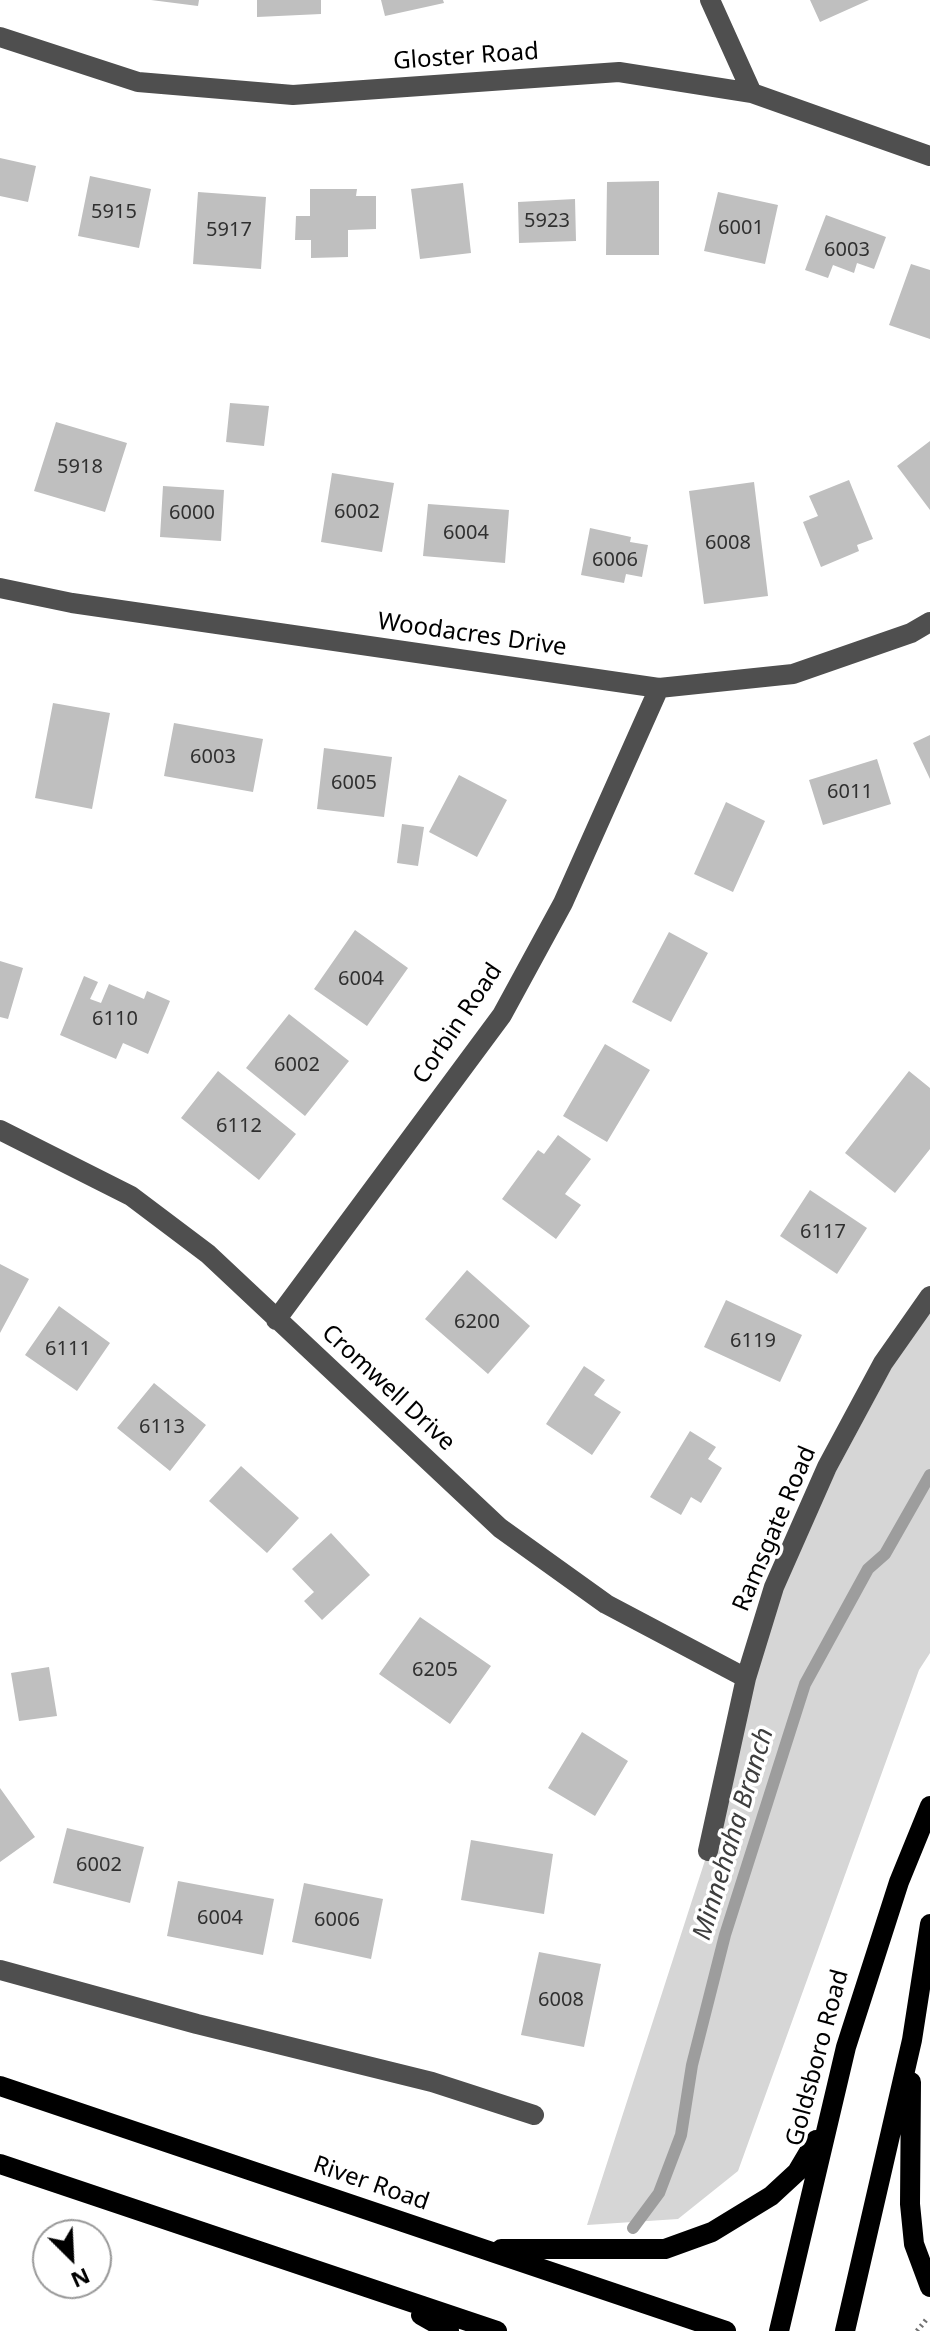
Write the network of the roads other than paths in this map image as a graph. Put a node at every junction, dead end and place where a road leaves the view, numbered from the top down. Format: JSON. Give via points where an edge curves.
{"nodes":[{"id":1,"x":710,"y":0,"type":"edge"},
{"id":2,"x":0,"y":37,"type":"edge"},
{"id":3,"x":752,"y":93,"type":"junction"},
{"id":4,"x":930,"y":156,"type":"edge"},
{"id":5,"x":0,"y":588,"type":"edge"},
{"id":6,"x":930,"y":622,"type":"edge"},
{"id":7,"x":659,"y":688,"type":"junction"},
{"id":8,"x":0,"y":1130,"type":"edge"},
{"id":9,"x":930,"y":1296,"type":"edge"},
{"id":10,"x":276,"y":1320,"type":"junction"},
{"id":11,"x":746,"y":1678,"type":"junction"},
{"id":12,"x":930,"y":1806,"type":"edge"},
{"id":13,"x":708,"y":1851,"type":"dead end"},
{"id":14,"x":930,"y":1924,"type":"edge"},
{"id":15,"x":0,"y":1970,"type":"edge"},
{"id":16,"x":912,"y":2040,"type":"junction"},
{"id":17,"x":0,"y":2086,"type":"edge"},
{"id":18,"x":534,"y":2115,"type":"dead end"},
{"id":19,"x":826,"y":2123,"type":"junction"},
{"id":20,"x":0,"y":2164,"type":"edge"},
{"id":21,"x":482,"y":2249,"type":"junction"},
{"id":22,"x":930,"y":2287,"type":"edge"},
{"id":23,"x":380,"y":2291,"type":"junction"},
{"id":24,"x":449,"y":2331,"type":"edge"},
{"id":25,"x":497,"y":2331,"type":"edge"},
{"id":26,"x":726,"y":2331,"type":"edge"},
{"id":27,"x":779,"y":2331,"type":"edge"},
{"id":28,"x":845,"y":2331,"type":"edge"}],
"edges":[{"from":1,"to":3,"type":"street"},
{"from":2,"to":3,"type":"street","name":"Gloster Road","via":[[138,82],[293,95],[619,72]]},
{"from":3,"to":4,"type":"street","name":"Gloster Road"},
{"from":5,"to":7,"type":"street","name":"Woodacres Drive"},
{"from":6,"to":7,"type":"street","name":"Woodacres Drive","via":[[793,674]]},
{"from":7,"to":10,"type":"street","name":"Corbin Road","via":[[563,903],[502,1015]]},
{"from":8,"to":10,"type":"street","name":"Cromwell Drive","via":[[131,1196],[208,1254]]},
{"from":9,"to":11,"type":"street","name":"Ramsgate Road","via":[[883,1363],[827,1467],[774,1587]]},
{"from":10,"to":11,"type":"street","name":"Cromwell Drive","via":[[500,1528],[606,1604]]},
{"from":11,"to":13,"type":"street","name":"Ramsgate Road"},
{"from":12,"to":19,"type":"main road","name":"Goldsboro Road","via":[[867,1973]]},
{"from":14,"to":16,"type":"main road"},
{"from":15,"to":18,"type":"street","via":[[432,2082]]},
{"from":16,"to":22,"type":"main road","via":[[910,2204],[914,2244]]},
{"from":16,"to":28,"type":"main road"},
{"from":17,"to":21,"type":"main road","name":"River Road"},
{"from":19,"to":21,"type":"main road","via":[[797,2172],[771,2196],[712,2232],[665,2249]]},
{"from":19,"to":27,"type":"main road","name":"Goldsboro Road"},
{"from":20,"to":23,"type":"main road"},
{"from":21,"to":26,"type":"main road","name":"River Road"},
{"from":23,"to":24,"type":"main road"},
{"from":23,"to":25,"type":"main road"}]}
